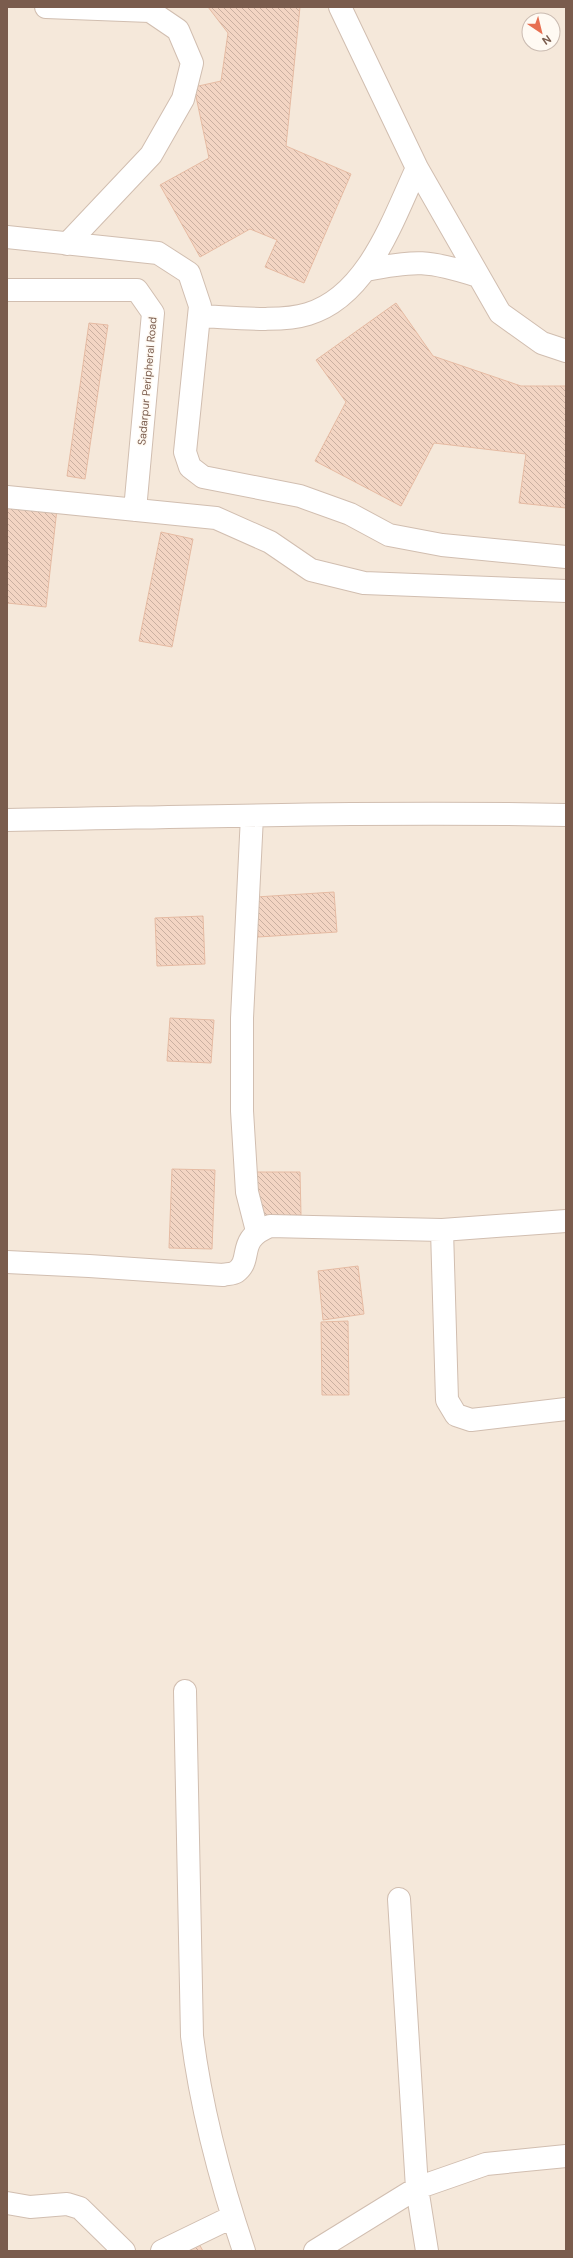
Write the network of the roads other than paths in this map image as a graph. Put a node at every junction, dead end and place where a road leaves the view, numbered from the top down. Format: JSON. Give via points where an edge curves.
{"nodes":[{"id":1,"x":46,"y":7,"type":"edge"},
{"id":2,"x":340,"y":7,"type":"edge"},
{"id":3,"x":417,"y":168,"type":"junction"},
{"id":4,"x":7,"y":237,"type":"edge"},
{"id":5,"x":67,"y":244,"type":"junction"},
{"id":6,"x":366,"y":270,"type":"junction"},
{"id":7,"x":478,"y":276,"type":"junction"},
{"id":8,"x":7,"y":290,"type":"edge"},
{"id":9,"x":199,"y":316,"type":"junction"},
{"id":10,"x":566,"y":351,"type":"edge"},
{"id":11,"x":7,"y":497,"type":"edge"},
{"id":12,"x":135,"y":510,"type":"junction"},
{"id":13,"x":566,"y":557,"type":"edge"},
{"id":14,"x":566,"y":591,"type":"edge"},
{"id":15,"x":566,"y":815,"type":"edge"},
{"id":16,"x":252,"y":816,"type":"junction"},
{"id":17,"x":7,"y":820,"type":"edge"},
{"id":18,"x":566,"y":1221,"type":"edge"},
{"id":19,"x":442,"y":1230,"type":"junction"},
{"id":20,"x":257,"y":1231,"type":"junction"},
{"id":21,"x":7,"y":1262,"type":"edge"},
{"id":22,"x":566,"y":1409,"type":"edge"},
{"id":23,"x":185,"y":1691,"type":"dead end"},
{"id":24,"x":399,"y":1899,"type":"dead end"},
{"id":25,"x":566,"y":2156,"type":"edge"},
{"id":26,"x":417,"y":2188,"type":"junction"},
{"id":27,"x":7,"y":2203,"type":"edge"},
{"id":28,"x":232,"y":2217,"type":"junction"},
{"id":29,"x":124,"y":2251,"type":"edge"},
{"id":30,"x":162,"y":2251,"type":"edge"},
{"id":31,"x":244,"y":2251,"type":"edge"},
{"id":32,"x":315,"y":2251,"type":"edge"},
{"id":33,"x":427,"y":2251,"type":"edge"}],
"edges":[{"from":1,"to":5,"type":"street","via":[[150,11],[178,30],[192,63],[183,99],[151,155]]},
{"from":2,"to":3,"type":"street"},
{"from":3,"to":6,"type":"street"},
{"from":3,"to":7,"type":"street"},
{"from":4,"to":5,"type":"street"},
{"from":5,"to":9,"type":"street","via":[[158,252],[189,273],[200,306]]},
{"from":6,"to":7,"type":"street","via":[[405,262],[424,262],[443,264]]},
{"from":6,"to":9,"type":"street","via":[[351,290],[328,306],[308,315],[267,319]]},
{"from":7,"to":10,"type":"street","via":[[500,313],[542,343]]},
{"from":8,"to":12,"type":"street","name":"Sadarpur Peripheral Road","via":[[137,290],[153,313]]},
{"from":9,"to":13,"type":"street","via":[[184,452],[190,467],[203,477],[300,496],[350,514],[389,535],[442,545]]},
{"from":11,"to":12,"type":"street"},
{"from":12,"to":14,"type":"street","via":[[216,518],[270,542],[311,570],[364,583]]},
{"from":15,"to":16,"type":"street"},
{"from":16,"to":17,"type":"street"},
{"from":16,"to":20,"type":"street","via":[[242,1018],[242,1111],[247,1192]]},
{"from":18,"to":19,"type":"street"},
{"from":19,"to":20,"type":"street","via":[[270,1226]]},
{"from":19,"to":22,"type":"street","via":[[447,1400],[456,1415],[471,1420]]},
{"from":20,"to":21,"type":"street","via":[[248,1242],[243,1262],[236,1272],[223,1275]]},
{"from":23,"to":28,"type":"street","via":[[192,2036],[196,2065]]},
{"from":24,"to":26,"type":"street"},
{"from":25,"to":26,"type":"street","via":[[486,2164]]},
{"from":26,"to":32,"type":"street"},
{"from":26,"to":33,"type":"street"},
{"from":27,"to":29,"type":"street","via":[[30,2207],[68,2204],[80,2208]]},
{"from":28,"to":30,"type":"street"},
{"from":28,"to":31,"type":"street"}]}
